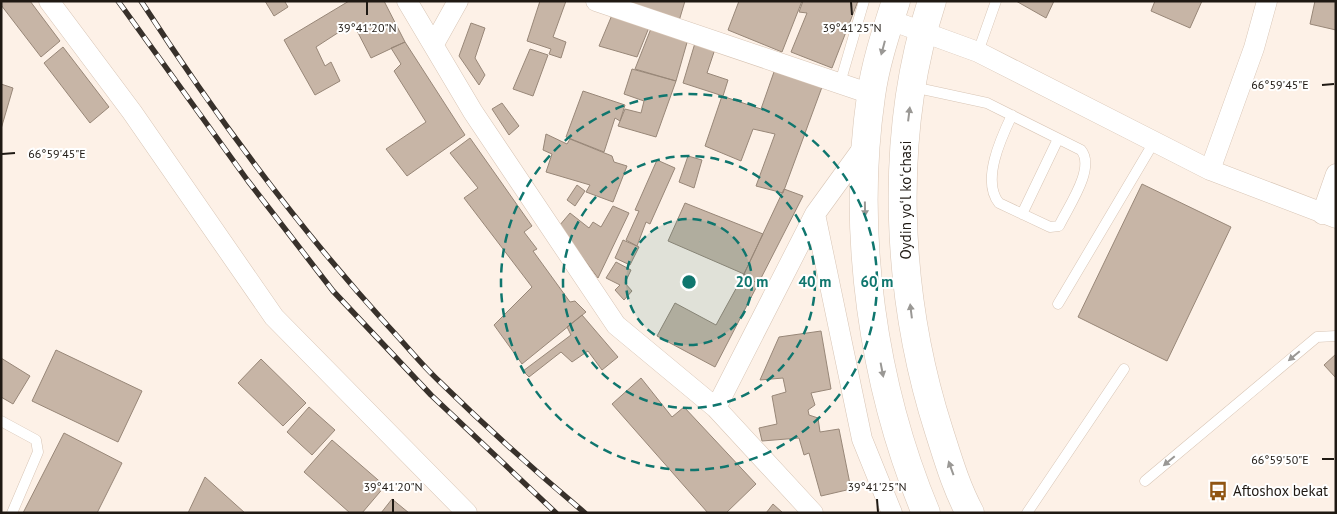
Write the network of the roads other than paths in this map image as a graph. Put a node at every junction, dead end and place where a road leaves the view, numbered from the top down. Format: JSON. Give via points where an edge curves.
{"nodes":[{"id":1,"x":50,"y":1,"type":"edge"},
{"id":2,"x":407,"y":1,"type":"edge"},
{"id":3,"x":458,"y":1,"type":"edge"},
{"id":4,"x":596,"y":1,"type":"edge"},
{"id":5,"x":864,"y":1,"type":"edge"},
{"id":6,"x":932,"y":1,"type":"edge"},
{"id":7,"x":996,"y":1,"type":"edge"},
{"id":8,"x":1267,"y":1,"type":"edge"},
{"id":9,"x":893,"y":11,"type":"edge"},
{"id":10,"x":922,"y":32,"type":"junction"},
{"id":11,"x":434,"y":44,"type":"junction"},
{"id":12,"x":978,"y":52,"type":"junction"},
{"id":13,"x":840,"y":84,"type":"junction"},
{"id":14,"x":912,"y":86,"type":"junction"},
{"id":15,"x":871,"y":94,"type":"junction"},
{"id":16,"x":1012,"y":115,"type":"junction"},
{"id":17,"x":1058,"y":139,"type":"junction"},
{"id":18,"x":1154,"y":142,"type":"junction"},
{"id":19,"x":865,"y":145,"type":"junction"},
{"id":20,"x":1210,"y":170,"type":"junction"},
{"id":21,"x":1336,"y":174,"type":"edge"},
{"id":22,"x":815,"y":214,"type":"junction"},
{"id":23,"x":1022,"y":214,"type":"junction"},
{"id":24,"x":1329,"y":216,"type":"edge"},
{"id":25,"x":1058,"y":304,"type":"dead end"},
{"id":26,"x":1336,"y":336,"type":"edge"},
{"id":27,"x":1124,"y":369,"type":"dead end"},
{"id":28,"x":716,"y":408,"type":"junction"},
{"id":29,"x":1,"y":421,"type":"edge"},
{"id":30,"x":1145,"y":481,"type":"dead end"},
{"id":31,"x":12,"y":513,"type":"edge"},
{"id":32,"x":467,"y":513,"type":"edge"},
{"id":33,"x":813,"y":513,"type":"edge"},
{"id":34,"x":892,"y":513,"type":"edge"},
{"id":35,"x":926,"y":513,"type":"edge"},
{"id":36,"x":970,"y":513,"type":"edge"},
{"id":37,"x":1027,"y":513,"type":"edge"}],
"edges":[{"from":1,"to":32,"type":"street","via":[[132,112],[274,317]]},
{"from":2,"to":11,"type":"street"},
{"from":3,"to":11,"type":"street"},
{"from":4,"to":13,"type":"street"},
{"from":5,"to":13,"type":"lane"},
{"from":6,"to":10,"type":"main road","name":"Oydin yoʻl koʻchasi"},
{"from":7,"to":12,"type":"lane"},
{"from":8,"to":20,"type":"street","via":[[1254,48]]},
{"from":9,"to":10,"type":"street"},
{"from":9,"to":15,"type":"main road","one_way":true},
{"from":10,"to":12,"type":"street"},
{"from":10,"to":14,"type":"main road","name":"Oydin yoʻl koʻchasi"},
{"from":11,"to":28,"type":"street","via":[[473,112],[616,325]]},
{"from":12,"to":18,"type":"street"},
{"from":13,"to":15,"type":"street"},
{"from":14,"to":16,"type":"lane","via":[[987,103]]},
{"from":36,"to":14,"type":"main road","name":"Oydin yoʻl koʻchasi","one_way":true,"via":[[950,464],[914,338],[906,274],[904,211],[905,149]]},
{"from":15,"to":19,"type":"main road"},
{"from":16,"to":17,"type":"lane"},
{"from":16,"to":23,"type":"lane","via":[[991,182],[999,203]]},
{"from":17,"to":23,"type":"lane"},
{"from":17,"to":23,"type":"lane","via":[[1085,154],[1087,166],[1083,179],[1058,226],[1050,228]]},
{"from":18,"to":20,"type":"street"},
{"from":18,"to":25,"type":"lane"},
{"from":19,"to":22,"type":"street"},
{"from":19,"to":35,"type":"main road","one_way":true,"via":[[868,274],[876,338],[888,402],[908,469]]},
{"from":20,"to":24,"type":"street"},
{"from":21,"to":24,"type":"street"},
{"from":22,"to":28,"type":"street"},
{"from":22,"to":34,"type":"street","via":[[862,439]]},
{"from":26,"to":30,"type":"lane","one_way":true,"via":[[1317,338]]},
{"from":27,"to":37,"type":"lane"},
{"from":28,"to":33,"type":"street"},
{"from":29,"to":31,"type":"lane","via":[[36,440],[38,452]]}]}
